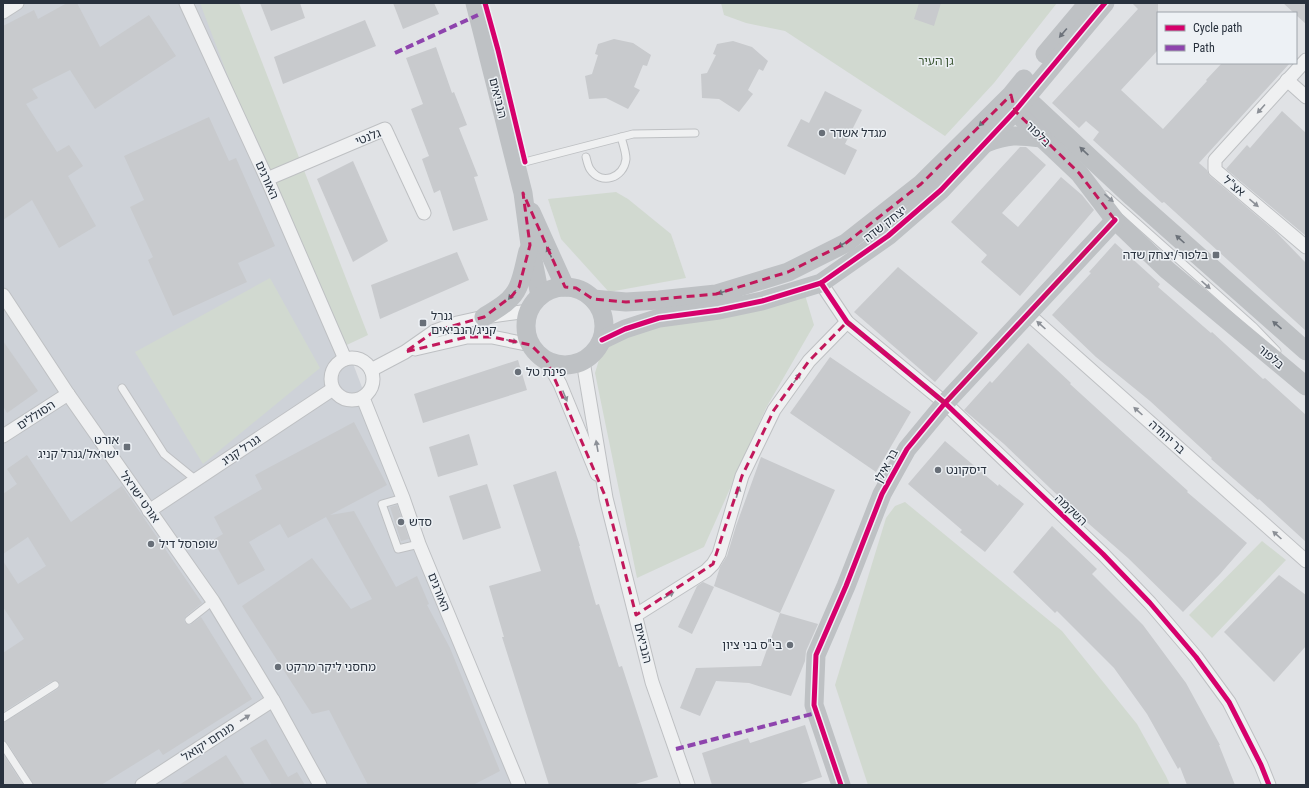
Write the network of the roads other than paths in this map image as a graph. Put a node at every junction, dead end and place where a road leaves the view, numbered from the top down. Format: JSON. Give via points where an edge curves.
{"nodes":[{"id":1,"x":17,"y":3,"type":"edge"},
{"id":2,"x":186,"y":3,"type":"edge"},
{"id":3,"x":475,"y":3,"type":"edge"},
{"id":4,"x":1088,"y":3,"type":"edge"},
{"id":5,"x":1106,"y":3,"type":"edge"},
{"id":6,"x":3,"y":12,"type":"edge"},
{"id":7,"x":1306,"y":60,"type":"edge"},
{"id":8,"x":1050,"y":69,"type":"junction"},
{"id":9,"x":1288,"y":80,"type":"junction"},
{"id":10,"x":1306,"y":97,"type":"edge"},
{"id":11,"x":1017,"y":101,"type":"junction"},
{"id":12,"x":1051,"y":122,"type":"junction"},
{"id":13,"x":695,"y":133,"type":"dead end"},
{"id":14,"x":621,"y":137,"type":"junction"},
{"id":15,"x":1042,"y":138,"type":"junction"},
{"id":16,"x":985,"y":144,"type":"junction"},
{"id":17,"x":586,"y":157,"type":"dead end"},
{"id":18,"x":515,"y":165,"type":"junction"},
{"id":19,"x":1079,"y":173,"type":"junction"},
{"id":20,"x":267,"y":179,"type":"junction"},
{"id":21,"x":523,"y":193,"type":"junction"},
{"id":22,"x":424,"y":213,"type":"dead end"},
{"id":23,"x":1115,"y":220,"type":"junction"},
{"id":24,"x":530,"y":246,"type":"junction"},
{"id":25,"x":1306,"y":247,"type":"edge"},
{"id":26,"x":821,"y":283,"type":"junction"},
{"id":27,"x":566,"y":287,"type":"junction"},
{"id":28,"x":3,"y":295,"type":"edge"},
{"id":29,"x":540,"y":296,"type":"junction"},
{"id":30,"x":593,"y":299,"type":"junction"},
{"id":31,"x":529,"y":311,"type":"junction"},
{"id":32,"x":1027,"y":313,"type":"junction"},
{"id":33,"x":484,"y":317,"type":"junction"},
{"id":34,"x":846,"y":322,"type":"junction"},
{"id":35,"x":602,"y":340,"type":"junction"},
{"id":36,"x":531,"y":345,"type":"junction"},
{"id":37,"x":1306,"y":351,"type":"edge"},
{"id":38,"x":406,"y":352,"type":"junction"},
{"id":39,"x":345,"y":359,"type":"junction"},
{"id":40,"x":547,"y":361,"type":"junction"},
{"id":41,"x":583,"y":361,"type":"junction"},
{"id":42,"x":371,"y":370,"type":"junction"},
{"id":43,"x":1306,"y":380,"type":"edge"},
{"id":44,"x":1306,"y":386,"type":"edge"},
{"id":45,"x":122,"y":388,"type":"dead end"},
{"id":46,"x":332,"y":389,"type":"junction"},
{"id":47,"x":68,"y":394,"type":"junction"},
{"id":48,"x":363,"y":398,"type":"junction"},
{"id":49,"x":944,"y":403,"type":"junction"},
{"id":50,"x":3,"y":436,"type":"edge"},
{"id":51,"x":196,"y":480,"type":"junction"},
{"id":52,"x":403,"y":498,"type":"junction"},
{"id":53,"x":606,"y":498,"type":"junction"},
{"id":54,"x":149,"y":511,"type":"junction"},
{"id":55,"x":419,"y":544,"type":"junction"},
{"id":56,"x":1306,"y":560,"type":"edge"},
{"id":57,"x":213,"y":601,"type":"junction"},
{"id":58,"x":636,"y":615,"type":"junction"},
{"id":59,"x":189,"y":620,"type":"dead end"},
{"id":60,"x":54,"y":685,"type":"dead end"},
{"id":61,"x":273,"y":700,"type":"junction"},
{"id":62,"x":3,"y":718,"type":"edge"},
{"id":63,"x":3,"y":745,"type":"edge"},
{"id":64,"x":29,"y":785,"type":"edge"},
{"id":65,"x":142,"y":785,"type":"edge"},
{"id":66,"x":320,"y":785,"type":"edge"},
{"id":67,"x":519,"y":785,"type":"edge"},
{"id":68,"x":688,"y":785,"type":"edge"},
{"id":69,"x":841,"y":785,"type":"edge"},
{"id":70,"x":1269,"y":785,"type":"edge"}],
"edges":[{"from":1,"to":6,"type":"street"},
{"from":2,"to":20,"type":"street","name":"האורגים"},
{"from":3,"to":18,"type":"street","name":"הנביאים"},
{"from":4,"to":11,"type":"street","name":"יצחק שדה","one_way":true},
{"from":5,"to":8,"type":"street","name":"יצחק שדה"},
{"from":7,"to":9,"type":"street","name":"אצ\"ל"},
{"from":8,"to":11,"type":"street","name":"יצחק שדה"},
{"from":8,"to":12,"type":"street","via":[[1046,96]]},
{"from":9,"to":10,"type":"street"},
{"from":9,"to":25,"type":"street","name":"אצ\"ל","one_way":true,"via":[[1215,160],[1215,170]]},
{"from":11,"to":12,"type":"street","name":"בלפור"},
{"from":11,"to":15,"type":"street","name":"בלפור"},
{"from":11,"to":16,"type":"street","name":"יצחק שדה"},
{"from":11,"to":30,"type":"street","name":"יצחק שדה","one_way":true,"via":[[846,243],[788,272],[716,294],[626,302]]},
{"from":37,"to":12,"type":"street","name":"בלפור","one_way":true},
{"from":13,"to":14,"type":"lane","via":[[633,134]]},
{"from":14,"to":17,"type":"lane","via":[[626,159],[617,176],[606,179],[598,177],[589,169]]},
{"from":14,"to":18,"type":"lane"},
{"from":15,"to":16,"type":"street","via":[[1013,135]]},
{"from":15,"to":19,"type":"street","name":"בלפור"},
{"from":16,"to":26,"type":"street","name":"יצחק שדה","via":[[940,190],[888,236]]},
{"from":18,"to":21,"type":"street","name":"הנביאים"},
{"from":19,"to":23,"type":"street","name":"בלפור"},
{"from":19,"to":43,"type":"lane","one_way":true,"via":[[1247,321]]},
{"from":20,"to":22,"type":"street","name":"גלנטי","via":[[385,129]]},
{"from":20,"to":39,"type":"street","name":"האורגים"},
{"from":21,"to":24,"type":"street","name":"הנביאים"},
{"from":27,"to":21,"type":"street","name":"הנביאים","one_way":true},
{"from":23,"to":32,"type":"street","name":"בר אילן"},
{"from":23,"to":44,"type":"street","name":"בלפור","via":[[1166,269]]},
{"from":24,"to":29,"type":"street","name":"הנביאים"},
{"from":24,"to":33,"type":"street","one_way":true,"via":[[518,287],[503,305]]},
{"from":26,"to":34,"type":"street","name":"השקמה"},
{"from":26,"to":35,"type":"street","name":"יצחק שדה","via":[[762,301],[659,318]]},
{"from":27,"to":29,"type":"street","via":[[552,289]]},
{"from":27,"to":30,"type":"street","via":[[585,292]]},
{"from":28,"to":47,"type":"street","name":"אורט ישראל"},
{"from":29,"to":31,"type":"street"},
{"from":30,"to":35,"type":"street","via":[[603,318]]},
{"from":31,"to":33,"type":"street"},
{"from":31,"to":36,"type":"street","via":[[526,322]]},
{"from":32,"to":49,"type":"street","name":"בר אילן"},
{"from":56,"to":32,"type":"street","name":"בר יהודה","one_way":true},
{"from":33,"to":38,"type":"street","via":[[435,331]]},
{"from":34,"to":49,"type":"street","name":"השקמה"},
{"from":58,"to":34,"type":"street","one_way":true,"via":[[697,577],[713,564],[719,554],[742,476],[774,410],[809,361]]},
{"from":35,"to":41,"type":"street","via":[[594,352]]},
{"from":38,"to":36,"type":"street","one_way":true,"via":[[467,337],[492,337]]},
{"from":36,"to":40,"type":"street"},
{"from":38,"to":42,"type":"street"},
{"from":39,"to":42,"type":"street","via":[[357,358]]},
{"from":39,"to":46,"type":"street","via":[[332,371]]},
{"from":40,"to":41,"type":"street","via":[[559,365]]},
{"from":40,"to":53,"type":"street","name":"הנביאים","one_way":true,"via":[[560,384]]},
{"from":53,"to":41,"type":"street","name":"הנביאים","one_way":true},
{"from":42,"to":48,"type":"street","via":[[372,385]]},
{"from":45,"to":51,"type":"lane","via":[[164,454]]},
{"from":46,"to":48,"type":"street","via":[[340,398],[346,400]]},
{"from":46,"to":51,"type":"street","name":"גנרל קניג"},
{"from":47,"to":50,"type":"street","name":"הסוללים"},
{"from":47,"to":54,"type":"street","name":"אורט ישראל"},
{"from":48,"to":52,"type":"street","name":"האורגים"},
{"from":49,"to":69,"type":"street","name":"בר אילן","via":[[906,449],[882,494],[816,655],[814,705]]},
{"from":49,"to":70,"type":"street","name":"השקמה","via":[[1103,554],[1150,603],[1196,657],[1229,702]]},
{"from":51,"to":54,"type":"street","name":"גנרל קניג"},
{"from":52,"to":55,"type":"street","name":"האורגים"},
{"from":52,"to":55,"type":"lane","via":[[382,504],[398,549]]},
{"from":53,"to":58,"type":"street","name":"הנביאים"},
{"from":54,"to":57,"type":"street","name":"אורט ישראל"},
{"from":55,"to":67,"type":"street","name":"האורגים"},
{"from":57,"to":59,"type":"lane"},
{"from":57,"to":61,"type":"street","name":"אורט ישראל"},
{"from":58,"to":68,"type":"street","name":"הנביאים","via":[[652,682]]},
{"from":60,"to":62,"type":"lane"},
{"from":65,"to":61,"type":"street","name":"מנחם יקואל","one_way":true},
{"from":61,"to":66,"type":"street","name":"אורט ישראל"},
{"from":63,"to":64,"type":"lane"}]}
